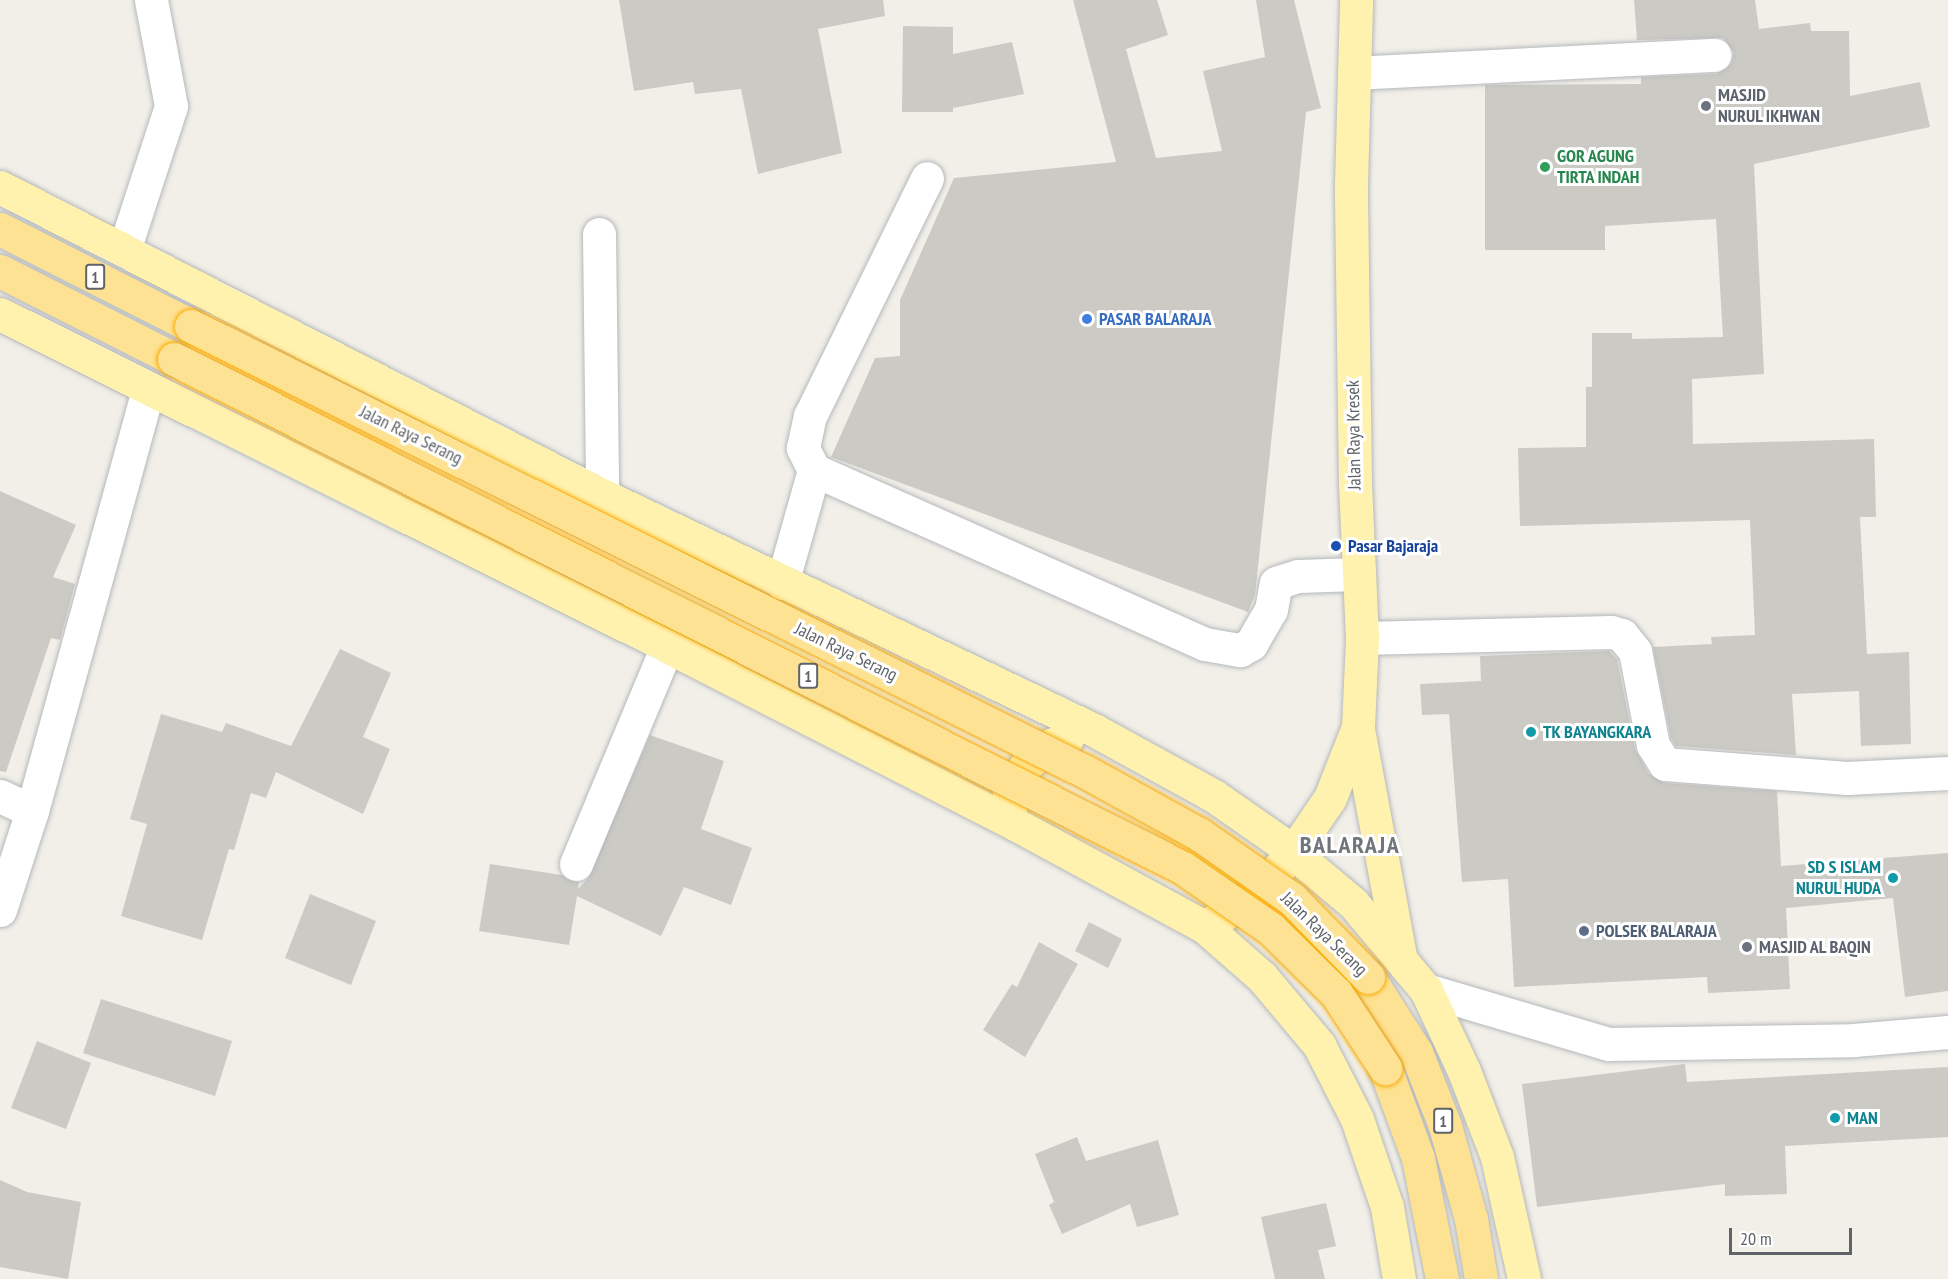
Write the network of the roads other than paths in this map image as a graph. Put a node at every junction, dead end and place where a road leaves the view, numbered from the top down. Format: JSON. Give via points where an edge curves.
{"nodes":[{"id":1,"x":151,"y":0,"type":"edge"},
{"id":2,"x":1356,"y":0,"type":"edge"},
{"id":3,"x":1715,"y":55,"type":"dead end"},
{"id":4,"x":1354,"y":73,"type":"junction"},
{"id":5,"x":927,"y":178,"type":"dead end"},
{"id":6,"x":0,"y":187,"type":"edge"},
{"id":7,"x":0,"y":229,"type":"edge"},
{"id":8,"x":599,"y":234,"type":"dead end"},
{"id":9,"x":124,"y":250,"type":"junction"},
{"id":10,"x":0,"y":271,"type":"edge"},
{"id":11,"x":0,"y":314,"type":"edge"},
{"id":12,"x":315,"y":348,"type":"junction"},
{"id":13,"x":148,"y":390,"type":"junction"},
{"id":14,"x":285,"y":456,"type":"junction"},
{"id":15,"x":814,"y":470,"type":"junction"},
{"id":16,"x":602,"y":495,"type":"junction"},
{"id":17,"x":1358,"y":574,"type":"junction"},
{"id":18,"x":782,"y":583,"type":"junction"},
{"id":19,"x":1362,"y":638,"type":"junction"},
{"id":20,"x":667,"y":646,"type":"junction"},
{"id":21,"x":1358,"y":727,"type":"junction"},
{"id":22,"x":1094,"y":730,"type":"junction"},
{"id":23,"x":1948,"y":773,"type":"edge"},
{"id":24,"x":0,"y":796,"type":"edge"},
{"id":25,"x":32,"y":811,"type":"junction"},
{"id":26,"x":1015,"y":824,"type":"junction"},
{"id":27,"x":1293,"y":852,"type":"junction"},
{"id":28,"x":576,"y":864,"type":"dead end"},
{"id":29,"x":0,"y":910,"type":"edge"},
{"id":30,"x":1205,"y":927,"type":"junction"},
{"id":31,"x":1400,"y":955,"type":"junction"},
{"id":32,"x":1426,"y":990,"type":"junction"},
{"id":33,"x":1948,"y":1032,"type":"edge"},
{"id":34,"x":1399,"y":1279,"type":"edge"},
{"id":35,"x":1442,"y":1279,"type":"edge"},
{"id":36,"x":1481,"y":1279,"type":"edge"},
{"id":37,"x":1524,"y":1279,"type":"edge"}],
"edges":[{"from":1,"to":9,"type":"street","via":[[171,106]]},
{"from":2,"to":4,"type":"main road","name":"Jalan Raya Kresek"},
{"from":3,"to":4,"type":"street"},
{"from":4,"to":17,"type":"main road","name":"Jalan Raya Kresek","via":[[1351,184]]},
{"from":5,"to":15,"type":"street","via":[[810,416],[803,448]]},
{"from":6,"to":9,"type":"main road"},
{"from":7,"to":36,"type":"highway","name":"Jalan Raya Serang","number":"1","bridge":true,"via":[[1086,772],[1199,834],[1292,899],[1368,977],[1416,1052],[1445,1126],[1471,1219]]},
{"from":8,"to":16,"type":"street"},
{"from":9,"to":12,"type":"main road"},
{"from":10,"to":35,"type":"highway","name":"Jalan Raya Serang","number":"1","bridge":true,"via":[[1063,804],[1183,868],[1271,929],[1336,993],[1384,1068],[1418,1158]]},
{"from":11,"to":13,"type":"main road"},
{"from":12,"to":14,"type":"main road","via":[[283,371],[269,399],[268,417]]},
{"from":12,"to":16,"type":"main road"},
{"from":13,"to":14,"type":"main road"},
{"from":13,"to":25,"type":"street"},
{"from":14,"to":20,"type":"main road"},
{"from":15,"to":17,"type":"street","via":[[1205,644],[1240,650],[1251,644],[1271,610],[1276,583],[1298,576]]},
{"from":15,"to":18,"type":"street"},
{"from":16,"to":18,"type":"main road"},
{"from":17,"to":19,"type":"main road","name":"Jalan Raya Kresek"},
{"from":18,"to":22,"type":"main road"},
{"from":19,"to":21,"type":"main road","name":"Jalan Raya Kresek"},
{"from":19,"to":23,"type":"street","via":[[1611,632],[1622,635],[1635,651],[1653,744],[1665,764],[1847,778]]},
{"from":20,"to":26,"type":"main road"},
{"from":20,"to":28,"type":"street"},
{"from":21,"to":27,"type":"main road","name":"Jalan Raya Kresek","via":[[1330,798]]},
{"from":21,"to":31,"type":"main road"},
{"from":22,"to":26,"type":"main road","via":[[1051,745],[1026,765],[1009,790],[1007,801]]},
{"from":22,"to":27,"type":"main road","via":[[1214,796]]},
{"from":24,"to":25,"type":"street"},
{"from":25,"to":29,"type":"street"},
{"from":26,"to":30,"type":"main road"},
{"from":27,"to":30,"type":"main road","name":"Jalan Raya Kresek","via":[[1257,892]]},
{"from":27,"to":31,"type":"main road","via":[[1353,903]]},
{"from":30,"to":34,"type":"main road","via":[[1262,977],[1319,1045],[1357,1119],[1387,1207]]},
{"from":31,"to":32,"type":"main road"},
{"from":32,"to":33,"type":"street","via":[[1608,1044],[1854,1040]]},
{"from":32,"to":37,"type":"main road","via":[[1464,1071],[1497,1157]]}]}
